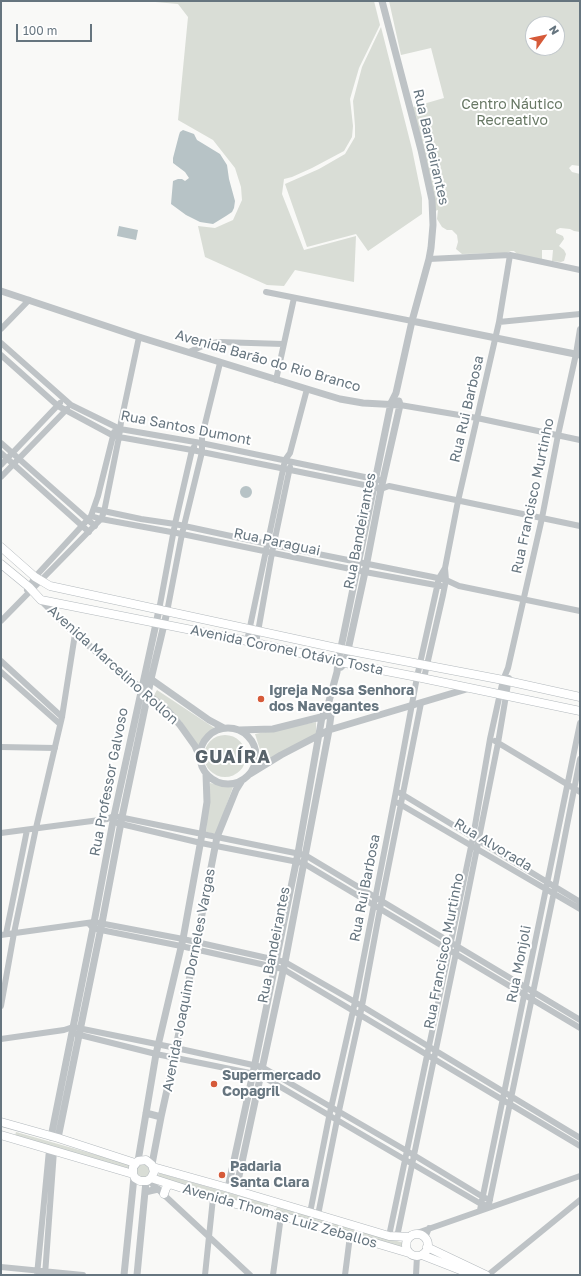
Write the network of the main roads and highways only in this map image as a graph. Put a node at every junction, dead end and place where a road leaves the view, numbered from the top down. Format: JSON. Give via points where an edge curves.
{"nodes":[{"id":1,"x":1,"y":547,"type":"edge"},
{"id":2,"x":1,"y":564,"type":"edge"},
{"id":3,"x":50,"y":586,"type":"joint"},
{"id":4,"x":84,"y":594,"type":"junction"},
{"id":5,"x":41,"y":600,"type":"joint"},
{"id":6,"x":83,"y":608,"type":"junction"},
{"id":7,"x":210,"y":620,"type":"junction"},
{"id":8,"x":209,"y":633,"type":"junction"},
{"id":9,"x":310,"y":642,"type":"junction"},
{"id":10,"x":306,"y":655,"type":"junction"},
{"id":11,"x":580,"y":697,"type":"edge"},
{"id":12,"x":580,"y":711,"type":"edge"},
{"id":13,"x":1,"y":1122,"type":"edge"},
{"id":14,"x":12,"y":1125,"type":"junction"},
{"id":15,"x":1,"y":1134,"type":"edge"},
{"id":16,"x":137,"y":1162,"type":"junction"},
{"id":17,"x":152,"y":1166,"type":"junction"},
{"id":18,"x":134,"y":1176,"type":"junction"},
{"id":19,"x":148,"y":1180,"type":"junction"},
{"id":20,"x":169,"y":1184,"type":"junction"},
{"id":21,"x":161,"y":1192,"type":"road end"},
{"id":22,"x":272,"y":1202,"type":"junction"},
{"id":23,"x":256,"y":1209,"type":"junction"},
{"id":24,"x":412,"y":1236,"type":"junction"},
{"id":25,"x":428,"y":1247,"type":"junction"},
{"id":26,"x":409,"y":1253,"type":"junction"},
{"id":27,"x":420,"y":1255,"type":"junction"},
{"id":28,"x":474,"y":1275,"type":"edge"},
{"id":29,"x":487,"y":1275,"type":"edge"}],
"edges":[{"from":1,"to":3,"type":"main road","name":"Avenida Marcelino Rollon"},
{"from":2,"to":5,"type":"main road","name":"Avenida Marcelino Rollon"},
{"from":3,"to":4,"type":"main road","name":"Avenida Coronel Otávio Tosta"},
{"from":4,"to":6,"type":"main road"},
{"from":4,"to":7,"type":"main road","name":"Avenida Coronel Otávio Tosta"},
{"from":5,"to":6,"type":"main road","name":"Avenida Coronel Otávio Tosta"},
{"from":6,"to":8,"type":"main road","name":"Avenida Coronel Otávio Tosta"},
{"from":7,"to":8,"type":"main road"},
{"from":7,"to":9,"type":"main road","name":"Avenida Coronel Otávio Tosta"},
{"from":8,"to":10,"type":"main road","name":"Avenida Coronel Otávio Tosta"},
{"from":9,"to":10,"type":"main road"},
{"from":9,"to":11,"type":"main road","name":"Avenida Coronel Otávio Tosta"},
{"from":10,"to":12,"type":"main road","name":"Avenida Coronel Otávio Tosta"},
{"from":13,"to":14,"type":"main road","name":"Avenida Thomas Luiz Zeballos"},
{"from":14,"to":15,"type":"main road","via":[[10,1131]]},
{"from":14,"to":16,"type":"main road","name":"Avenida Thomas Luiz Zeballos"},
{"from":15,"to":18,"type":"main road","name":"Avenida Thomas Luiz Zeballos"},
{"from":16,"to":17,"type":"main road","name":"Avenida Thomas Luiz Zeballos","via":[[146,1160]]},
{"from":16,"to":18,"type":"main road","name":"Avenida Joaquim Dorneles Vargas","via":[[132,1169]]},
{"from":17,"to":19,"type":"main road","name":"Avenida Joaquim Dorneles Vargas","via":[[154,1172]]},
{"from":17,"to":22,"type":"main road","name":"Avenida Thomas Luiz Zeballos"},
{"from":18,"to":19,"type":"main road","name":"Avenida Thomas Luiz Zeballos","via":[[140,1181]]},
{"from":19,"to":20,"type":"main road","name":"Avenida Thomas Luiz Zeballos"},
{"from":20,"to":21,"type":"main road"},
{"from":20,"to":23,"type":"main road","name":"Avenida Thomas Luiz Zeballos"},
{"from":22,"to":23,"type":"main road","via":[[268,1208]]},
{"from":22,"to":24,"type":"main road","name":"Avenida Thomas Luiz Zeballos","via":[[393,1236]]},
{"from":23,"to":26,"type":"main road","name":"Avenida Thomas Luiz Zeballos"},
{"from":24,"to":25,"type":"main road","via":[[420,1234],[425,1238]]},
{"from":24,"to":26,"type":"main road","via":[[406,1242]]},
{"from":25,"to":27,"type":"main road"},
{"from":25,"to":29,"type":"main road"},
{"from":26,"to":27,"type":"main road"},
{"from":27,"to":28,"type":"main road"}]}
